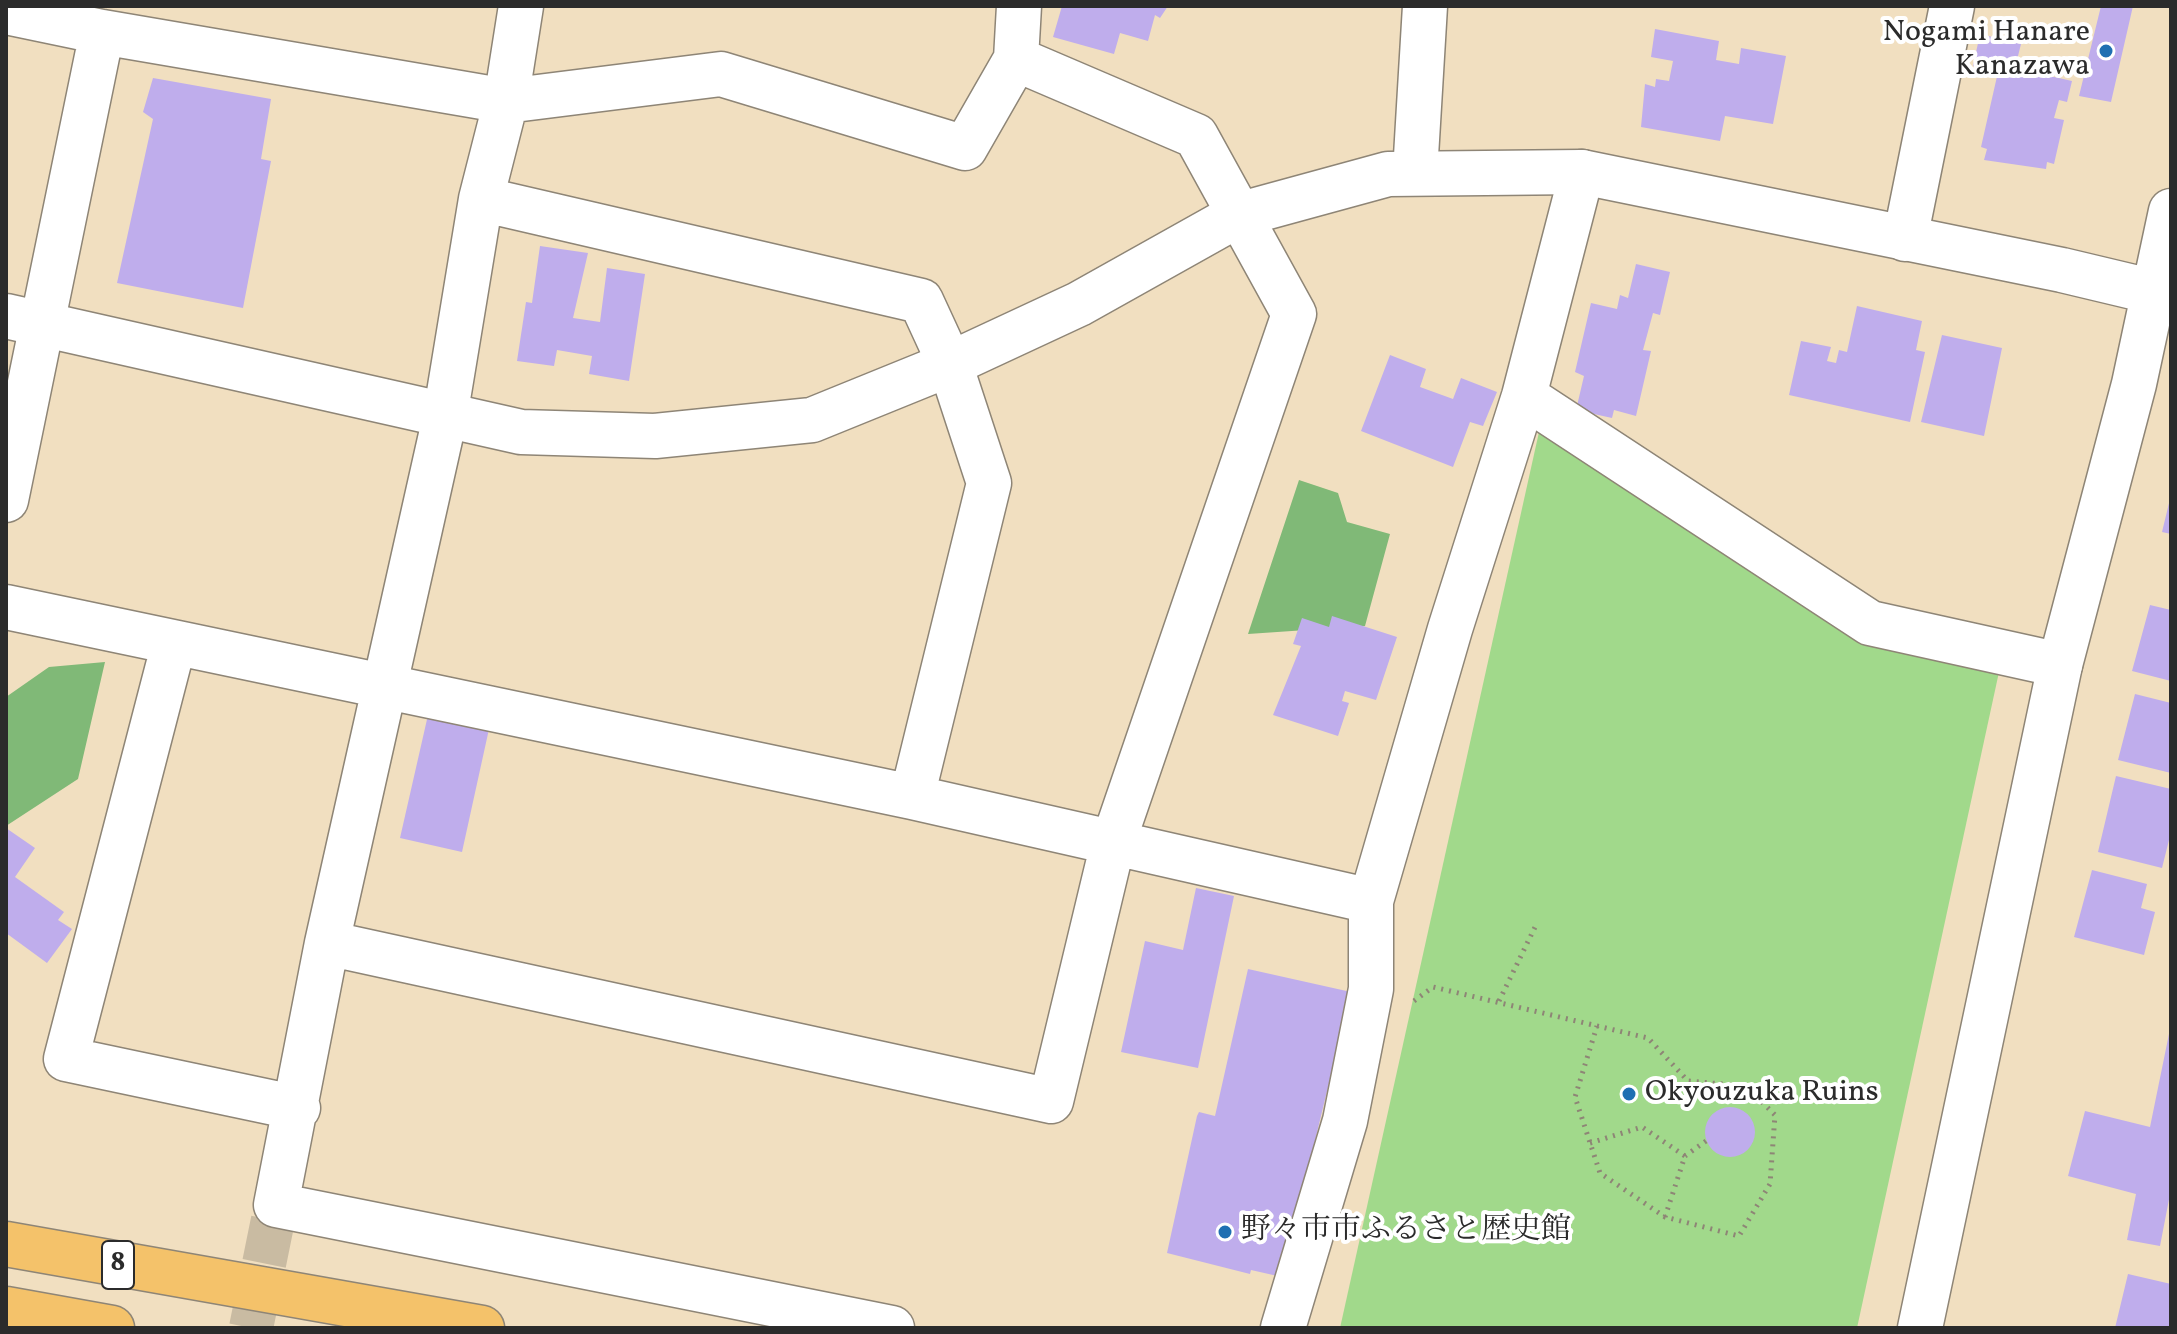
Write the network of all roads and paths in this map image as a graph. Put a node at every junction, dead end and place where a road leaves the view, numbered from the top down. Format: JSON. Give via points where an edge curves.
{"nodes":[{"id":1,"x":521,"y":6,"type":"edge"},
{"id":2,"x":1019,"y":6,"type":"edge"},
{"id":3,"x":1425,"y":6,"type":"edge"},
{"id":4,"x":1952,"y":6,"type":"edge"},
{"id":5,"x":6,"y":12,"type":"edge"},
{"id":6,"x":102,"y":32,"type":"junction"},
{"id":7,"x":1016,"y":59,"type":"junction"},
{"id":8,"x":506,"y":101,"type":"junction"},
{"id":9,"x":1582,"y":172,"type":"junction"},
{"id":10,"x":1415,"y":173,"type":"junction"},
{"id":11,"x":481,"y":199,"type":"junction"},
{"id":12,"x":2171,"y":211,"type":"edge"},
{"id":13,"x":1238,"y":215,"type":"junction"},
{"id":14,"x":1905,"y":239,"type":"junction"},
{"id":15,"x":2162,"y":294,"type":"edge"},
{"id":16,"x":24,"y":320,"type":"edge"},
{"id":17,"x":950,"y":364,"type":"junction"},
{"id":18,"x":1524,"y":396,"type":"junction"},
{"id":19,"x":445,"y":417,"type":"junction"},
{"id":20,"x":6,"y":500,"type":"edge"},
{"id":21,"x":6,"y":607,"type":"edge"},
{"id":22,"x":174,"y":643,"type":"junction"},
{"id":23,"x":2060,"y":665,"type":"junction"},
{"id":24,"x":385,"y":689,"type":"junction"},
{"id":25,"x":912,"y":797,"type":"junction"},
{"id":26,"x":1113,"y":843,"type":"junction"},
{"id":27,"x":1371,"y":901,"type":"junction"},
{"id":28,"x":1537,"y":923,"type":"dead end"},
{"id":29,"x":327,"y":943,"type":"junction"},
{"id":30,"x":1414,"y":1001,"type":"dead end"},
{"id":31,"x":1499,"y":1001,"type":"junction"},
{"id":32,"x":1597,"y":1026,"type":"junction"},
{"id":33,"x":298,"y":1108,"type":"junction"},
{"id":34,"x":1706,"y":1141,"type":"dead end"},
{"id":35,"x":1590,"y":1143,"type":"junction"},
{"id":36,"x":1685,"y":1156,"type":"junction"},
{"id":37,"x":1665,"y":1217,"type":"junction"},
{"id":38,"x":6,"y":1244,"type":"edge"},
{"id":39,"x":6,"y":1309,"type":"edge"},
{"id":40,"x":112,"y":1328,"type":"edge"},
{"id":41,"x":482,"y":1328,"type":"edge"},
{"id":42,"x":892,"y":1328,"type":"edge"},
{"id":43,"x":1283,"y":1328,"type":"edge"},
{"id":44,"x":1920,"y":1328,"type":"edge"}],
"edges":[{"from":1,"to":8,"type":"street"},
{"from":2,"to":7,"type":"street"},
{"from":3,"to":10,"type":"street"},
{"from":4,"to":14,"type":"street"},
{"from":5,"to":6,"type":"street"},
{"from":6,"to":8,"type":"street"},
{"from":6,"to":16,"type":"street"},
{"from":7,"to":8,"type":"street","via":[[965,148],[721,74]]},
{"from":7,"to":13,"type":"street","via":[[1196,136]]},
{"from":8,"to":11,"type":"street"},
{"from":9,"to":10,"type":"street"},
{"from":9,"to":14,"type":"street"},
{"from":9,"to":18,"type":"street"},
{"from":10,"to":13,"type":"street","via":[[1388,174]]},
{"from":11,"to":17,"type":"street","via":[[921,301]]},
{"from":11,"to":19,"type":"street"},
{"from":12,"to":15,"type":"street"},
{"from":13,"to":17,"type":"street","via":[[1079,304]]},
{"from":13,"to":26,"type":"street","via":[[1294,314]]},
{"from":14,"to":15,"type":"street"},
{"from":15,"to":23,"type":"street"},
{"from":16,"to":19,"type":"street"},
{"from":16,"to":20,"type":"street"},
{"from":17,"to":19,"type":"street","via":[[812,420],[655,436],[521,432]]},
{"from":17,"to":25,"type":"street","via":[[989,483]]},
{"from":18,"to":23,"type":"street","via":[[1870,623]]},
{"from":18,"to":27,"type":"street"},
{"from":19,"to":24,"type":"street"},
{"from":21,"to":22,"type":"street"},
{"from":22,"to":24,"type":"street"},
{"from":22,"to":33,"type":"street","via":[[66,1059]]},
{"from":23,"to":44,"type":"street"},
{"from":24,"to":25,"type":"street"},
{"from":24,"to":29,"type":"street"},
{"from":25,"to":26,"type":"street"},
{"from":26,"to":27,"type":"street"},
{"from":26,"to":29,"type":"street","via":[[1051,1101]]},
{"from":27,"to":43,"type":"street","via":[[1371,989],[1345,1121]]},
{"from":28,"to":31,"type":"path"},
{"from":29,"to":33,"type":"street"},
{"from":30,"to":31,"type":"path","via":[[1433,987]]},
{"from":31,"to":32,"type":"path"},
{"from":32,"to":35,"type":"path","via":[[1575,1097]]},
{"from":32,"to":37,"type":"path","via":[[1648,1038],[1688,1081],[1746,1086],[1775,1115],[1770,1184],[1739,1236]]},
{"from":33,"to":42,"type":"street","via":[[276,1205]]},
{"from":34,"to":36,"type":"path"},
{"from":35,"to":36,"type":"path","via":[[1642,1127]]},
{"from":35,"to":37,"type":"path","via":[[1600,1173]]},
{"from":36,"to":37,"type":"path"},
{"from":38,"to":41,"type":"highway","number":"8"},
{"from":39,"to":40,"type":"highway","number":"8"}]}
